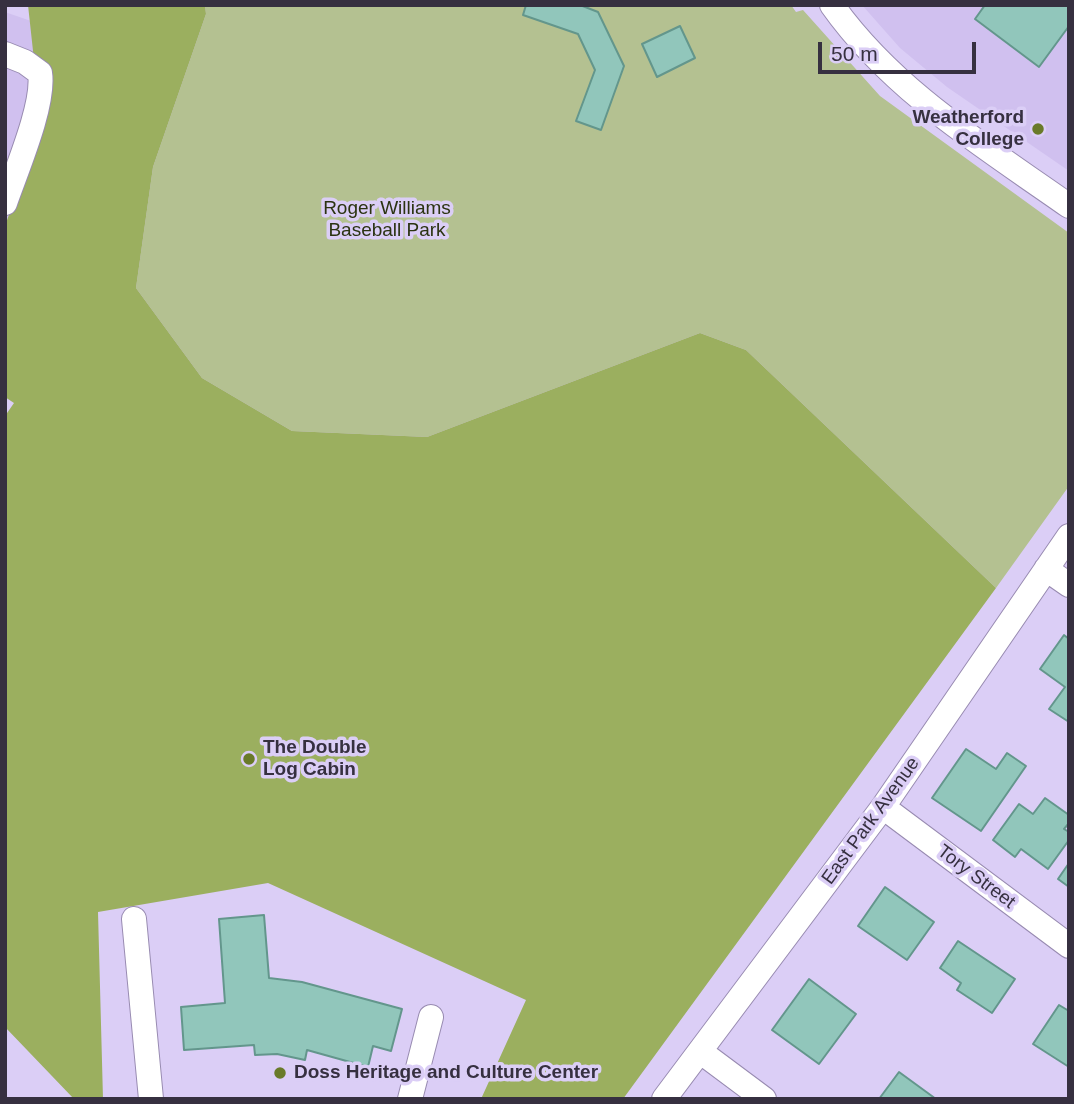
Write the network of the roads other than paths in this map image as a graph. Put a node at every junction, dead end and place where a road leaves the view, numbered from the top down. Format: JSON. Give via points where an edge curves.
{"nodes":[{"id":1,"x":832,"y":5,"type":"edge"},
{"id":2,"x":5,"y":54,"type":"edge"},
{"id":3,"x":6,"y":197,"type":"edge"},
{"id":4,"x":1069,"y":206,"type":"edge"},
{"id":5,"x":1069,"y":536,"type":"edge"},
{"id":6,"x":1046,"y":569,"type":"junction"},
{"id":7,"x":1069,"y":585,"type":"edge"},
{"id":8,"x":883,"y":807,"type":"junction"},
{"id":9,"x":134,"y":919,"type":"dead end"},
{"id":10,"x":1069,"y":946,"type":"edge"},
{"id":11,"x":431,"y":1017,"type":"dead end"},
{"id":12,"x":701,"y":1052,"type":"junction"},
{"id":13,"x":151,"y":1099,"type":"edge"},
{"id":14,"x":410,"y":1099,"type":"edge"},
{"id":15,"x":664,"y":1099,"type":"edge"},
{"id":16,"x":764,"y":1099,"type":"edge"}],
"edges":[{"from":1,"to":4,"type":"street","via":[[890,73],[919,98]]},
{"from":2,"to":3,"type":"street","via":[[40,73],[42,86]]},
{"from":5,"to":6,"type":"street","name":"East Park Avenue"},
{"from":6,"to":7,"type":"street"},
{"from":6,"to":8,"type":"street","name":"East Park Avenue"},
{"from":8,"to":10,"type":"street","name":"Tory Street"},
{"from":8,"to":12,"type":"street","name":"East Park Avenue"},
{"from":9,"to":13,"type":"street"},
{"from":11,"to":14,"type":"street"},
{"from":12,"to":15,"type":"street","name":"East Park Avenue"},
{"from":12,"to":16,"type":"street"}]}
